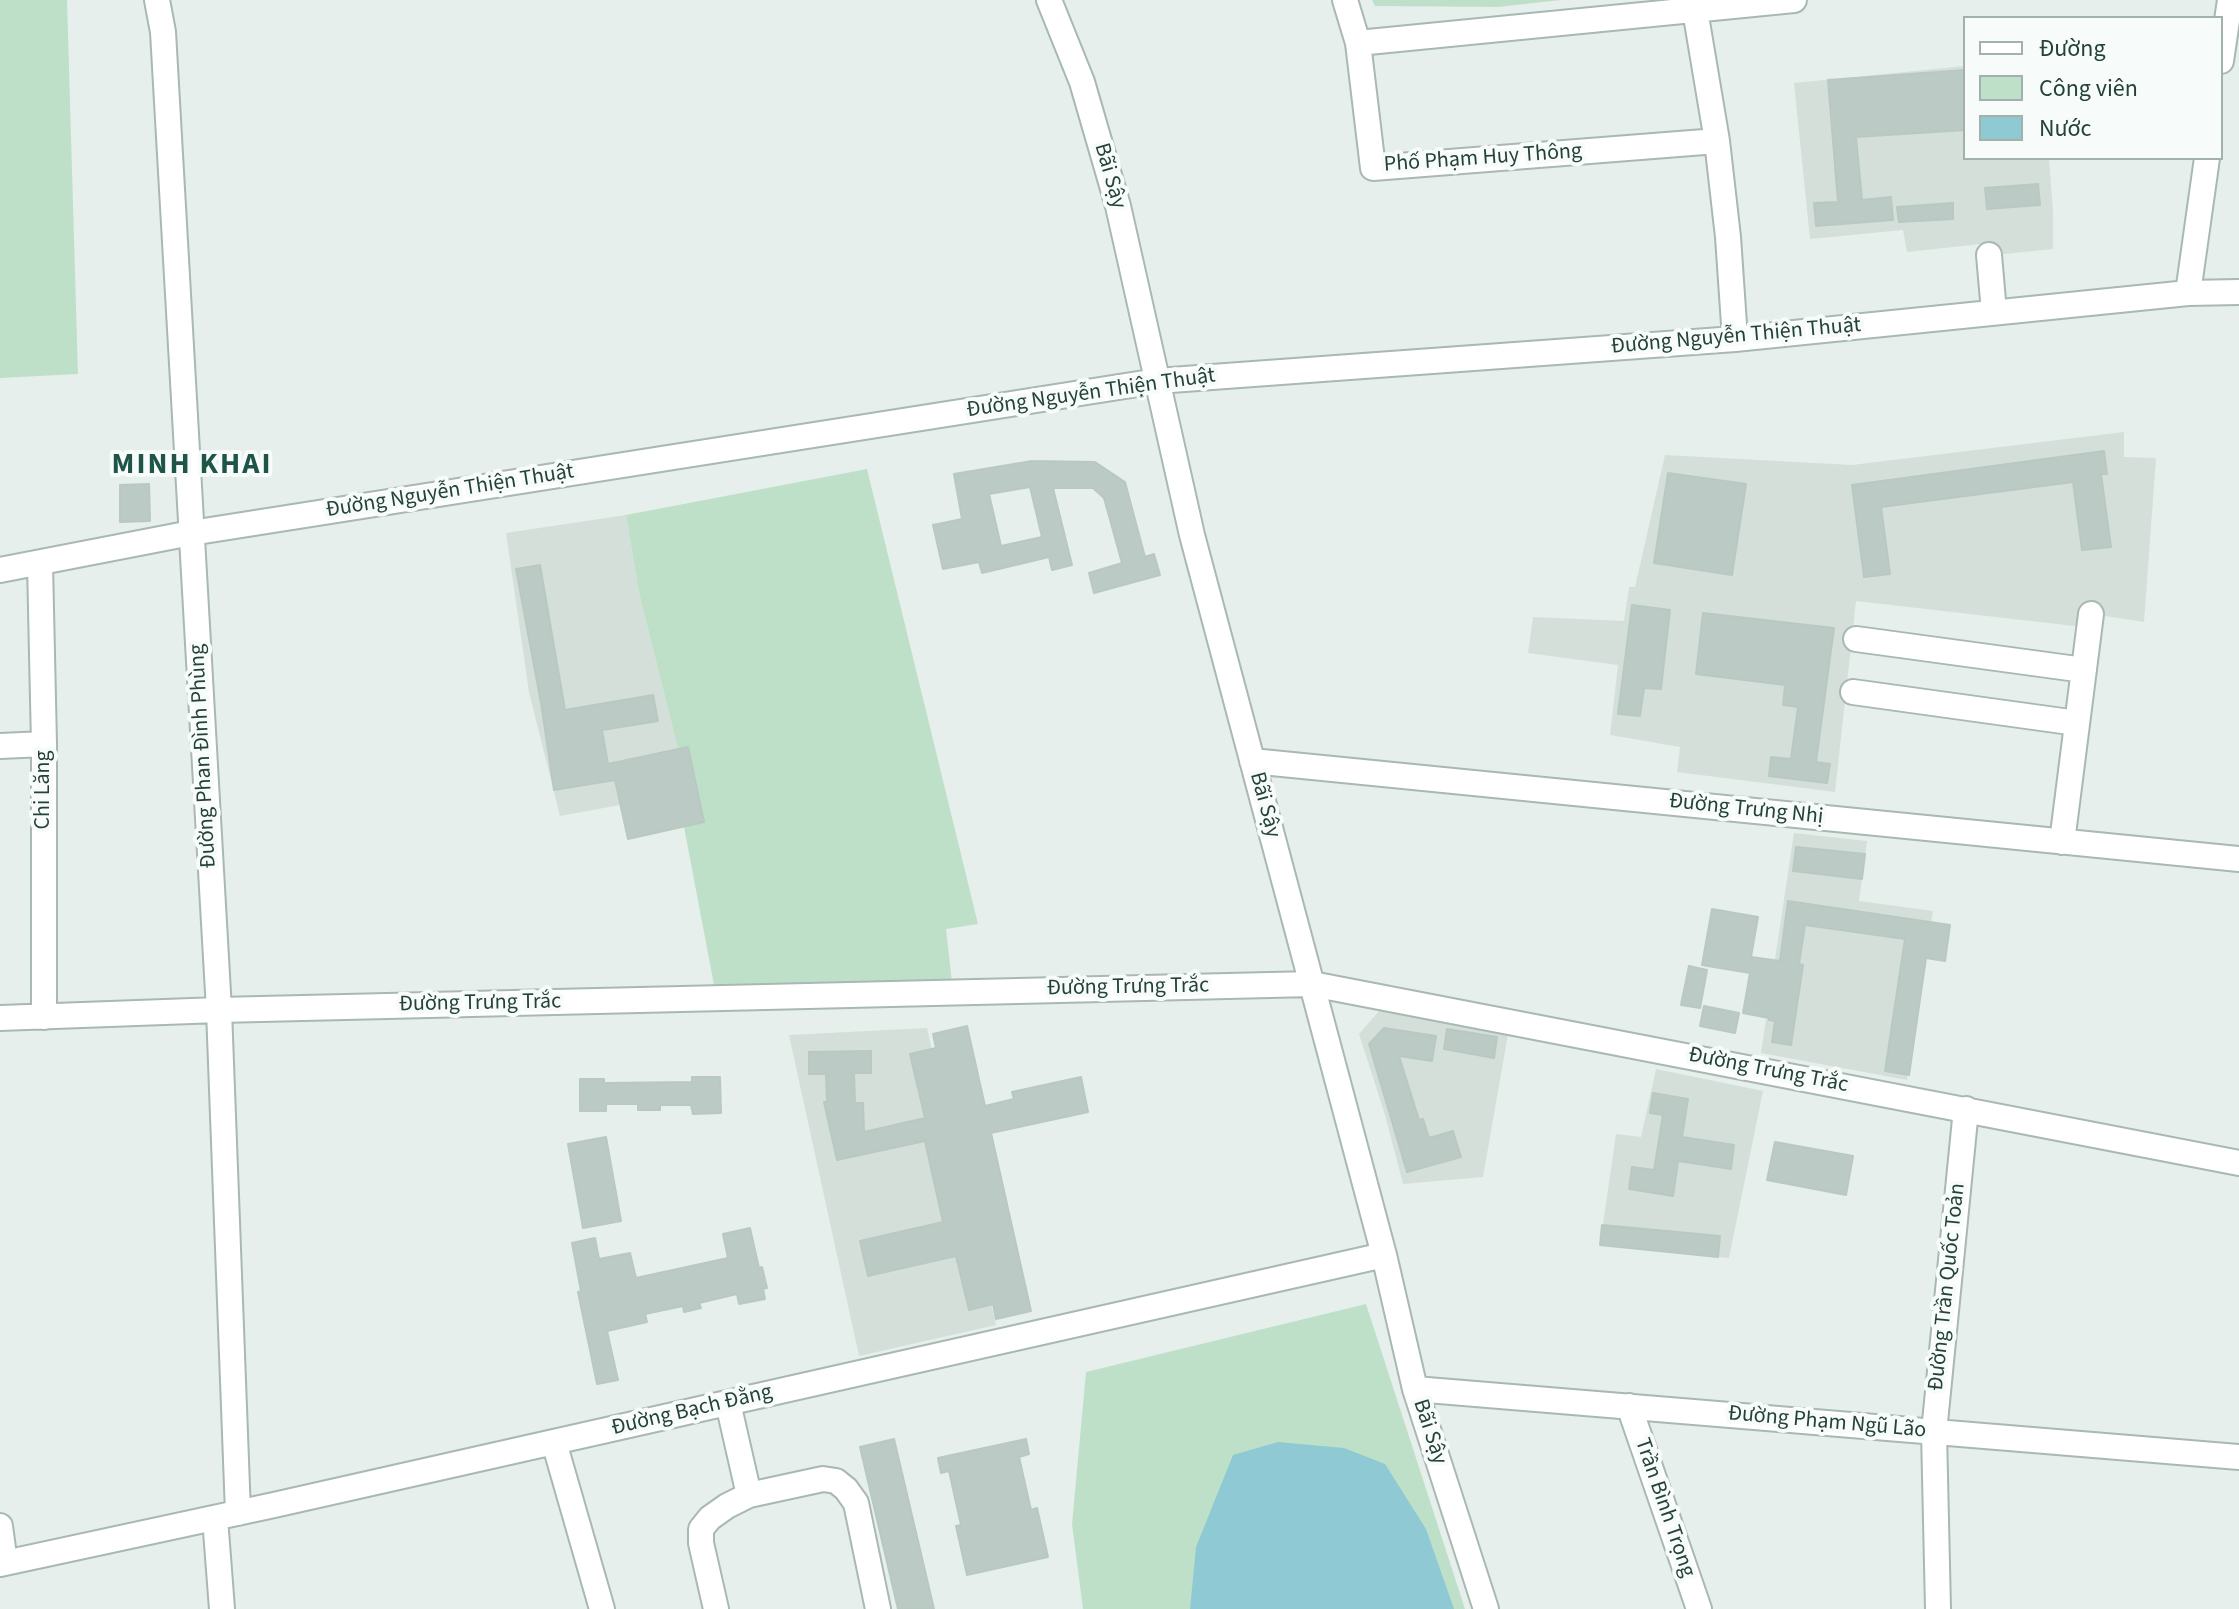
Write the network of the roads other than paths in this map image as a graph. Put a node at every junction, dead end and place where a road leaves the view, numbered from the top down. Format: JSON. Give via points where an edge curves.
{"nodes":[{"id":1,"x":157,"y":0,"type":"edge"},
{"id":2,"x":1049,"y":0,"type":"edge"},
{"id":3,"x":1345,"y":0,"type":"edge"},
{"id":4,"x":1794,"y":0,"type":"edge"},
{"id":5,"x":2230,"y":0,"type":"edge"},
{"id":6,"x":1695,"y":10,"type":"junction"},
{"id":7,"x":1358,"y":43,"type":"junction"},
{"id":8,"x":2223,"y":47,"type":"edge"},
{"id":9,"x":1717,"y":141,"type":"junction"},
{"id":10,"x":2207,"y":160,"type":"edge"},
{"id":11,"x":1989,"y":255,"type":"dead end"},
{"id":12,"x":2239,"y":292,"type":"edge"},
{"id":13,"x":2188,"y":293,"type":"junction"},
{"id":14,"x":1994,"y":312,"type":"junction"},
{"id":15,"x":1735,"y":339,"type":"junction"},
{"id":16,"x":1157,"y":381,"type":"junction"},
{"id":17,"x":191,"y":533,"type":"junction"},
{"id":18,"x":40,"y":564,"type":"junction"},
{"id":19,"x":0,"y":570,"type":"edge"},
{"id":20,"x":2091,"y":614,"type":"dead end"},
{"id":21,"x":1856,"y":639,"type":"dead end"},
{"id":22,"x":2084,"y":670,"type":"junction"},
{"id":23,"x":1853,"y":692,"type":"dead end"},
{"id":24,"x":2077,"y":723,"type":"junction"},
{"id":25,"x":44,"y":744,"type":"junction"},
{"id":26,"x":0,"y":746,"type":"edge"},
{"id":27,"x":1252,"y":761,"type":"junction"},
{"id":28,"x":2062,"y":842,"type":"junction"},
{"id":29,"x":2239,"y":859,"type":"edge"},
{"id":30,"x":1312,"y":984,"type":"junction"},
{"id":31,"x":219,"y":1010,"type":"junction"},
{"id":32,"x":44,"y":1017,"type":"junction"},
{"id":33,"x":0,"y":1018,"type":"edge"},
{"id":34,"x":1966,"y":1109,"type":"junction"},
{"id":35,"x":2239,"y":1163,"type":"edge"},
{"id":36,"x":1384,"y":1255,"type":"junction"},
{"id":37,"x":1415,"y":1389,"type":"junction"},
{"id":38,"x":728,"y":1403,"type":"junction"},
{"id":39,"x":1629,"y":1406,"type":"junction"},
{"id":40,"x":1934,"y":1432,"type":"junction"},
{"id":41,"x":554,"y":1442,"type":"junction"},
{"id":42,"x":2239,"y":1457,"type":"edge"},
{"id":43,"x":749,"y":1495,"type":"junction"},
{"id":44,"x":226,"y":1516,"type":"junction"},
{"id":45,"x":0,"y":1526,"type":"edge"},
{"id":46,"x":2,"y":1564,"type":"edge"},
{"id":47,"x":222,"y":1609,"type":"edge"},
{"id":48,"x":602,"y":1609,"type":"edge"},
{"id":49,"x":716,"y":1609,"type":"edge"},
{"id":50,"x":878,"y":1609,"type":"edge"},
{"id":51,"x":1486,"y":1609,"type":"edge"},
{"id":52,"x":1699,"y":1609,"type":"edge"},
{"id":53,"x":1938,"y":1609,"type":"edge"}],
"edges":[{"from":1,"to":17,"type":"street","name":"Đường Phan Đình Phùng"},
{"from":2,"to":16,"type":"street","name":"Bãi Sậy","via":[[1082,82],[1118,206]]},
{"from":3,"to":7,"type":"street"},
{"from":4,"to":6,"type":"street"},
{"from":5,"to":8,"type":"street"},
{"from":6,"to":7,"type":"street"},
{"from":6,"to":9,"type":"street"},
{"from":7,"to":9,"type":"street","name":"Phố Phạm Huy Thông","via":[[1373,168]]},
{"from":9,"to":15,"type":"street"},
{"from":10,"to":13,"type":"street"},
{"from":11,"to":14,"type":"street"},
{"from":12,"to":13,"type":"street","name":"Đường Nguyễn Thiện Thuật"},
{"from":13,"to":14,"type":"street","name":"Đường Nguyễn Thiện Thuật"},
{"from":14,"to":15,"type":"street","name":"Đường Nguyễn Thiện Thuật"},
{"from":15,"to":16,"type":"street","name":"Đường Nguyễn Thiện Thuật"},
{"from":16,"to":17,"type":"street","name":"Đường Nguyễn Thiện Thuật"},
{"from":16,"to":27,"type":"street","name":"Bãi Sậy"},
{"from":17,"to":18,"type":"street","name":"Đường Nguyễn Thiện Thuật"},
{"from":17,"to":31,"type":"street","name":"Đường Phan Đình Phùng"},
{"from":18,"to":19,"type":"street","name":"Đường Nguyễn Thiện Thuật"},
{"from":18,"to":25,"type":"street","name":"Chi Lăng"},
{"from":20,"to":22,"type":"street"},
{"from":21,"to":22,"type":"street"},
{"from":22,"to":24,"type":"street"},
{"from":23,"to":24,"type":"street"},
{"from":24,"to":28,"type":"street"},
{"from":25,"to":26,"type":"street"},
{"from":25,"to":32,"type":"street","name":"Chi Lăng"},
{"from":27,"to":28,"type":"street","name":"Đường Trưng Nhị"},
{"from":27,"to":30,"type":"street","name":"Bãi Sậy"},
{"from":28,"to":29,"type":"street","name":"Đường Trưng Nhị"},
{"from":30,"to":31,"type":"street","name":"Đường Trưng Trắc"},
{"from":30,"to":34,"type":"street","name":"Đường Trưng Trắc"},
{"from":30,"to":36,"type":"street","name":"Bãi Sậy"},
{"from":31,"to":32,"type":"street","name":"Đường Trưng Trắc"},
{"from":31,"to":44,"type":"street","name":"Đường Phan Đình Phùng"},
{"from":32,"to":33,"type":"street","name":"Đường Trưng Trắc"},
{"from":34,"to":35,"type":"street","name":"Đường Trưng Trắc"},
{"from":34,"to":40,"type":"street","name":"Đường Trần Quốc Toản"},
{"from":36,"to":37,"type":"street","name":"Bãi Sậy"},
{"from":36,"to":38,"type":"street","name":"Đường Bạch Đằng"},
{"from":37,"to":39,"type":"street","name":"Đường Phạm Ngũ Lão"},
{"from":37,"to":51,"type":"street","name":"Bãi Sậy"},
{"from":38,"to":41,"type":"street","name":"Đường Bạch Đằng"},
{"from":38,"to":43,"type":"street"},
{"from":39,"to":40,"type":"street","name":"Đường Phạm Ngũ Lão"},
{"from":39,"to":52,"type":"street","name":"Trần Bình Trọng"},
{"from":40,"to":42,"type":"street","name":"Đường Phạm Ngũ Lão"},
{"from":40,"to":53,"type":"street","name":"Đường Trần Quốc Toản"},
{"from":41,"to":44,"type":"street","name":"Đường Bạch Đằng"},
{"from":41,"to":48,"type":"street"},
{"from":43,"to":49,"type":"street","via":[[701,1529]]},
{"from":43,"to":50,"type":"street","via":[[823,1479],[846,1489],[856,1503]]},
{"from":44,"to":46,"type":"street","name":"Đường Bạch Đằng"},
{"from":44,"to":47,"type":"street","name":"Đường Phan Đình Phùng"},
{"from":45,"to":46,"type":"street"}]}
